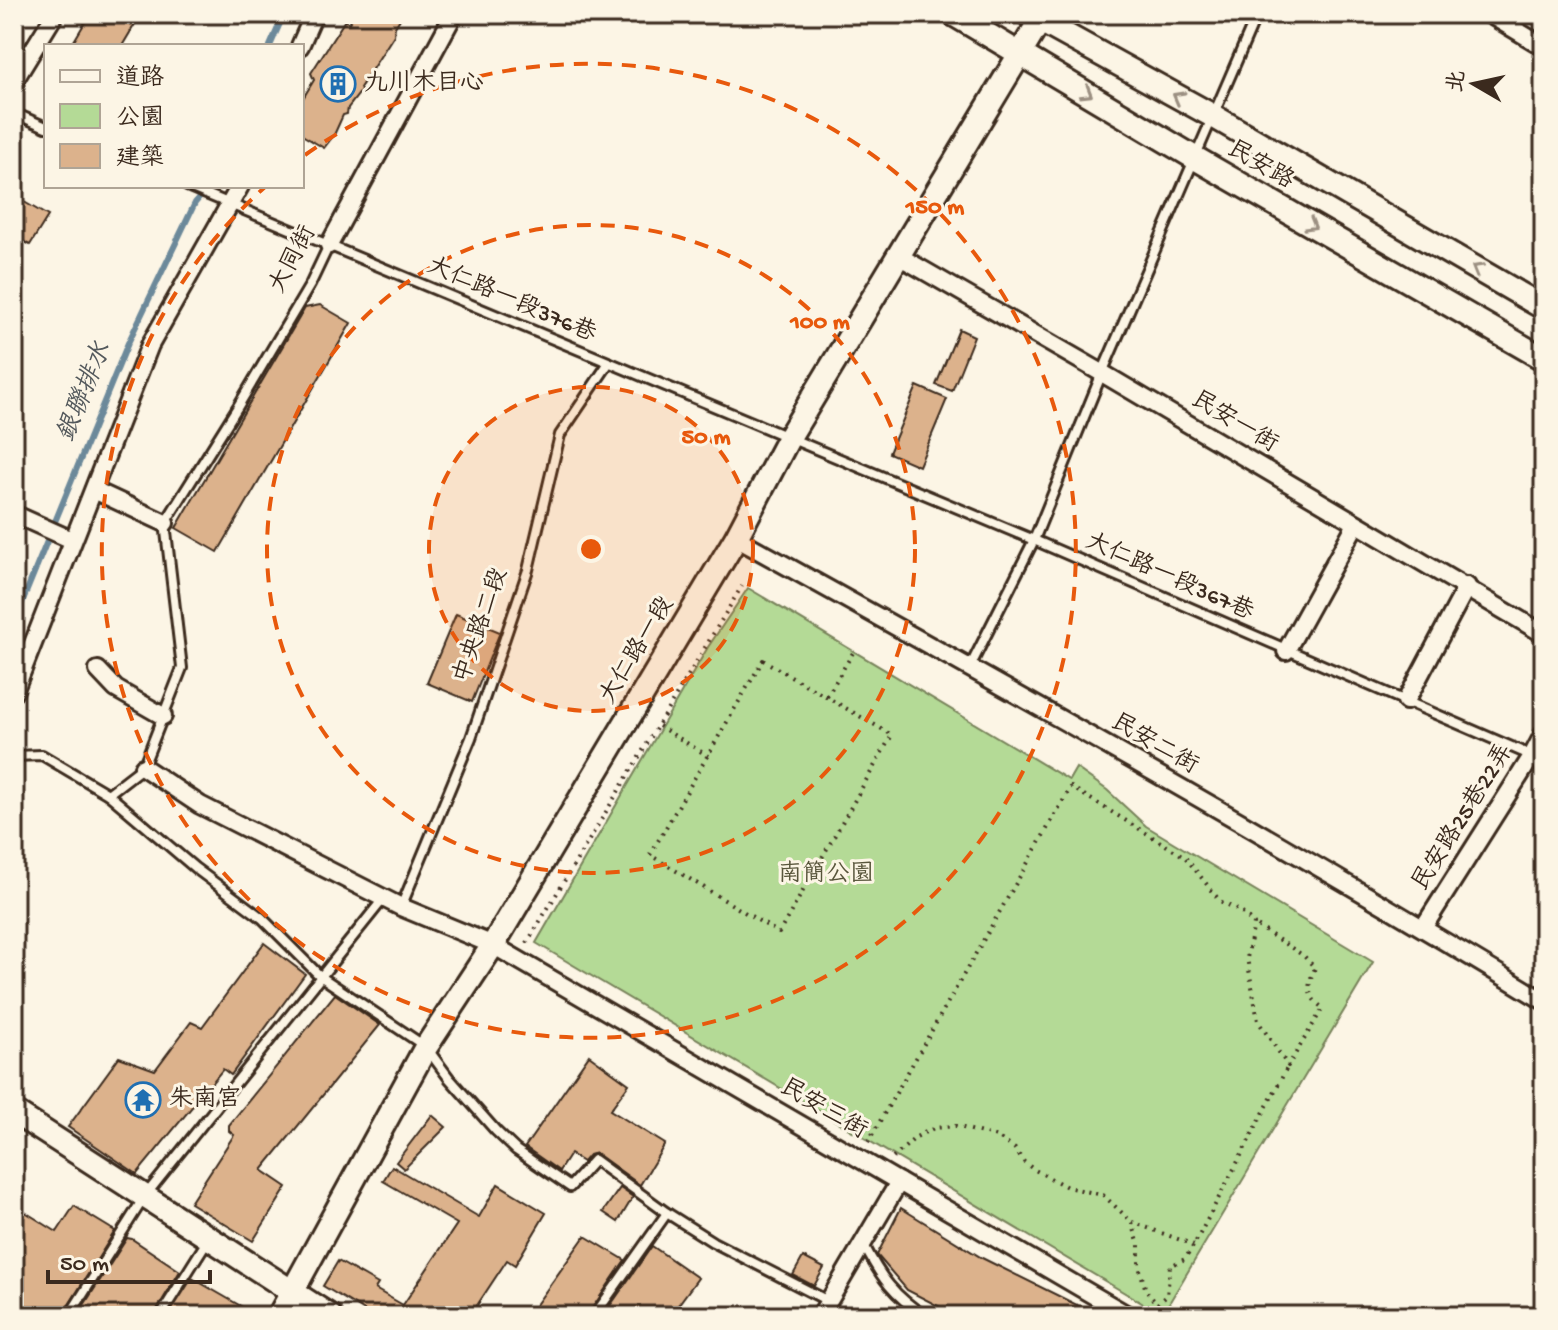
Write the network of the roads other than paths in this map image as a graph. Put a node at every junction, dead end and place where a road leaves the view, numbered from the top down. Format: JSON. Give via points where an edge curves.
{"nodes":[{"id":1,"x":55,"y":14,"type":"edge"},
{"id":2,"x":314,"y":14,"type":"edge"},
{"id":3,"x":454,"y":14,"type":"edge"},
{"id":4,"x":953,"y":14,"type":"edge"},
{"id":5,"x":1257,"y":14,"type":"edge"},
{"id":6,"x":1489,"y":14,"type":"edge"},
{"id":7,"x":1037,"y":16,"type":"edge"},
{"id":8,"x":301,"y":44,"type":"edge"},
{"id":9,"x":1544,"y":47,"type":"edge"},
{"id":10,"x":1020,"y":53,"type":"junction"},
{"id":11,"x":16,"y":74,"type":"edge"},
{"id":12,"x":14,"y":113,"type":"edge"},
{"id":13,"x":1213,"y":116,"type":"junction"},
{"id":14,"x":44,"y":126,"type":"edge"},
{"id":15,"x":1195,"y":158,"type":"junction"},
{"id":16,"x":192,"y":188,"type":"edge"},
{"id":17,"x":238,"y":188,"type":"edge"},
{"id":18,"x":224,"y":202,"type":"junction"},
{"id":19,"x":329,"y":245,"type":"junction"},
{"id":20,"x":897,"y":255,"type":"junction"},
{"id":21,"x":1544,"y":308,"type":"edge"},
{"id":22,"x":1544,"y":359,"type":"edge"},
{"id":23,"x":608,"y":364,"type":"junction"},
{"id":24,"x":1102,"y":373,"type":"junction"},
{"id":25,"x":788,"y":439,"type":"junction"},
{"id":26,"x":94,"y":490,"type":"junction"},
{"id":27,"x":20,"y":517,"type":"edge"},
{"id":28,"x":165,"y":523,"type":"junction"},
{"id":29,"x":1356,"y":524,"type":"junction"},
{"id":30,"x":736,"y":538,"type":"junction"},
{"id":31,"x":72,"y":540,"type":"junction"},
{"id":32,"x":1034,"y":540,"type":"junction"},
{"id":33,"x":1467,"y":586,"type":"junction"},
{"id":34,"x":1544,"y":634,"type":"edge"},
{"id":35,"x":1286,"y":651,"type":"junction"},
{"id":36,"x":970,"y":667,"type":"junction"},
{"id":37,"x":98,"y":670,"type":"dead end"},
{"id":38,"x":14,"y":692,"type":"edge"},
{"id":39,"x":1406,"y":701,"type":"junction"},
{"id":40,"x":163,"y":716,"type":"junction"},
{"id":41,"x":1544,"y":733,"type":"edge"},
{"id":42,"x":14,"y":756,"type":"edge"},
{"id":43,"x":1538,"y":759,"type":"edge"},
{"id":44,"x":143,"y":767,"type":"junction"},
{"id":45,"x":108,"y":794,"type":"junction"},
{"id":46,"x":384,"y":897,"type":"junction"},
{"id":47,"x":401,"y":907,"type":"junction"},
{"id":48,"x":1423,"y":928,"type":"junction"},
{"id":49,"x":493,"y":945,"type":"junction"},
{"id":50,"x":320,"y":976,"type":"junction"},
{"id":51,"x":1544,"y":1001,"type":"edge"},
{"id":52,"x":426,"y":1047,"type":"junction"},
{"id":53,"x":14,"y":1112,"type":"edge"},
{"id":54,"x":899,"y":1182,"type":"junction"},
{"id":55,"x":145,"y":1196,"type":"junction"},
{"id":56,"x":667,"y":1213,"type":"junction"},
{"id":57,"x":209,"y":1238,"type":"junction"},
{"id":58,"x":864,"y":1245,"type":"junction"},
{"id":59,"x":293,"y":1292,"type":"junction"},
{"id":60,"x":824,"y":1308,"type":"edge"},
{"id":61,"x":69,"y":1316,"type":"edge"},
{"id":62,"x":160,"y":1316,"type":"edge"},
{"id":63,"x":279,"y":1316,"type":"edge"},
{"id":64,"x":330,"y":1316,"type":"edge"},
{"id":65,"x":594,"y":1316,"type":"edge"},
{"id":66,"x":925,"y":1316,"type":"edge"},
{"id":67,"x":1129,"y":1316,"type":"edge"}],
"edges":[{"from":1,"to":11,"type":"street"},
{"from":2,"to":8,"type":"street"},
{"from":3,"to":19,"type":"street","name":"大同街"},
{"from":4,"to":10,"type":"street","name":"民安路"},
{"from":5,"to":13,"type":"lane"},
{"from":6,"to":9,"type":"street"},
{"from":7,"to":10,"type":"street","name":"大仁路一段"},
{"from":13,"to":7,"type":"street","name":"民安路","one_way":true},
{"from":10,"to":15,"type":"street","name":"民安路","one_way":true},
{"from":10,"to":20,"type":"street","name":"大仁路一段"},
{"from":12,"to":14,"type":"lane"},
{"from":13,"to":15,"type":"lane"},
{"from":21,"to":13,"type":"street","name":"民安路","one_way":true},
{"from":15,"to":22,"type":"street","name":"民安路","one_way":true},
{"from":15,"to":24,"type":"lane"},
{"from":16,"to":18,"type":"lane","name":"大仁路一段376巷"},
{"from":17,"to":18,"type":"street"},
{"from":18,"to":19,"type":"lane","name":"大仁路一段376巷"},
{"from":18,"to":26,"type":"street","via":[[150,345]]},
{"from":19,"to":23,"type":"lane","name":"大仁路一段376巷"},
{"from":19,"to":28,"type":"lane","name":"大同街"},
{"from":20,"to":24,"type":"street","name":"民安一街"},
{"from":20,"to":25,"type":"street","name":"大仁路一段"},
{"from":23,"to":25,"type":"lane","name":"大仁路一段376巷"},
{"from":23,"to":47,"type":"lane","name":"中央路二段","via":[[560,435],[519,598],[471,738]]},
{"from":24,"to":29,"type":"street","name":"民安一街"},
{"from":24,"to":32,"type":"lane"},
{"from":25,"to":30,"type":"street","name":"大仁路一段"},
{"from":25,"to":32,"type":"lane","name":"大仁路一段367巷"},
{"from":26,"to":28,"type":"street"},
{"from":26,"to":31,"type":"street"},
{"from":27,"to":31,"type":"street"},
{"from":28,"to":40,"type":"lane","via":[[182,668]]},
{"from":29,"to":33,"type":"street","name":"民安一街"},
{"from":29,"to":35,"type":"street"},
{"from":30,"to":36,"type":"street","name":"民安二街"},
{"from":30,"to":49,"type":"street","name":"大仁路一段"},
{"from":31,"to":38,"type":"street"},
{"from":32,"to":35,"type":"lane","name":"大仁路一段367巷"},
{"from":32,"to":36,"type":"lane"},
{"from":33,"to":34,"type":"street","name":"民安一街"},
{"from":33,"to":39,"type":"street"},
{"from":35,"to":39,"type":"lane","name":"大仁路一段367巷"},
{"from":36,"to":48,"type":"street","name":"民安二街"},
{"from":37,"to":40,"type":"street","via":[[116,689]]},
{"from":39,"to":43,"type":"lane","name":"大仁路一段367巷"},
{"from":40,"to":44,"type":"lane"},
{"from":41,"to":43,"type":"street","name":"民安路25巷22弄"},
{"from":42,"to":45,"type":"lane","via":[[42,755]]},
{"from":43,"to":48,"type":"street","name":"民安路25巷22弄"},
{"from":44,"to":45,"type":"lane"},
{"from":44,"to":46,"type":"street","via":[[200,805]]},
{"from":45,"to":50,"type":"lane","via":[[262,918]]},
{"from":46,"to":47,"type":"street"},
{"from":46,"to":50,"type":"lane"},
{"from":47,"to":49,"type":"street"},
{"from":48,"to":51,"type":"street","name":"民安二街"},
{"from":49,"to":52,"type":"street","name":"大仁路一段"},
{"from":49,"to":54,"type":"street","name":"民安三街"},
{"from":50,"to":52,"type":"lane"},
{"from":50,"to":55,"type":"lane"},
{"from":52,"to":56,"type":"lane","via":[[516,1150],[570,1187],[594,1160]]},
{"from":52,"to":59,"type":"street","name":"大仁路一段"},
{"from":53,"to":55,"type":"street"},
{"from":54,"to":58,"type":"street"},
{"from":54,"to":67,"type":"street","name":"民安三街"},
{"from":55,"to":57,"type":"street"},
{"from":55,"to":61,"type":"lane"},
{"from":56,"to":60,"type":"lane"},
{"from":56,"to":65,"type":"lane"},
{"from":57,"to":59,"type":"street"},
{"from":57,"to":62,"type":"lane"},
{"from":58,"to":60,"type":"street"},
{"from":58,"to":66,"type":"lane","via":[[901,1301]]},
{"from":59,"to":63,"type":"street","name":"大仁路一段"},
{"from":59,"to":64,"type":"street"}]}
